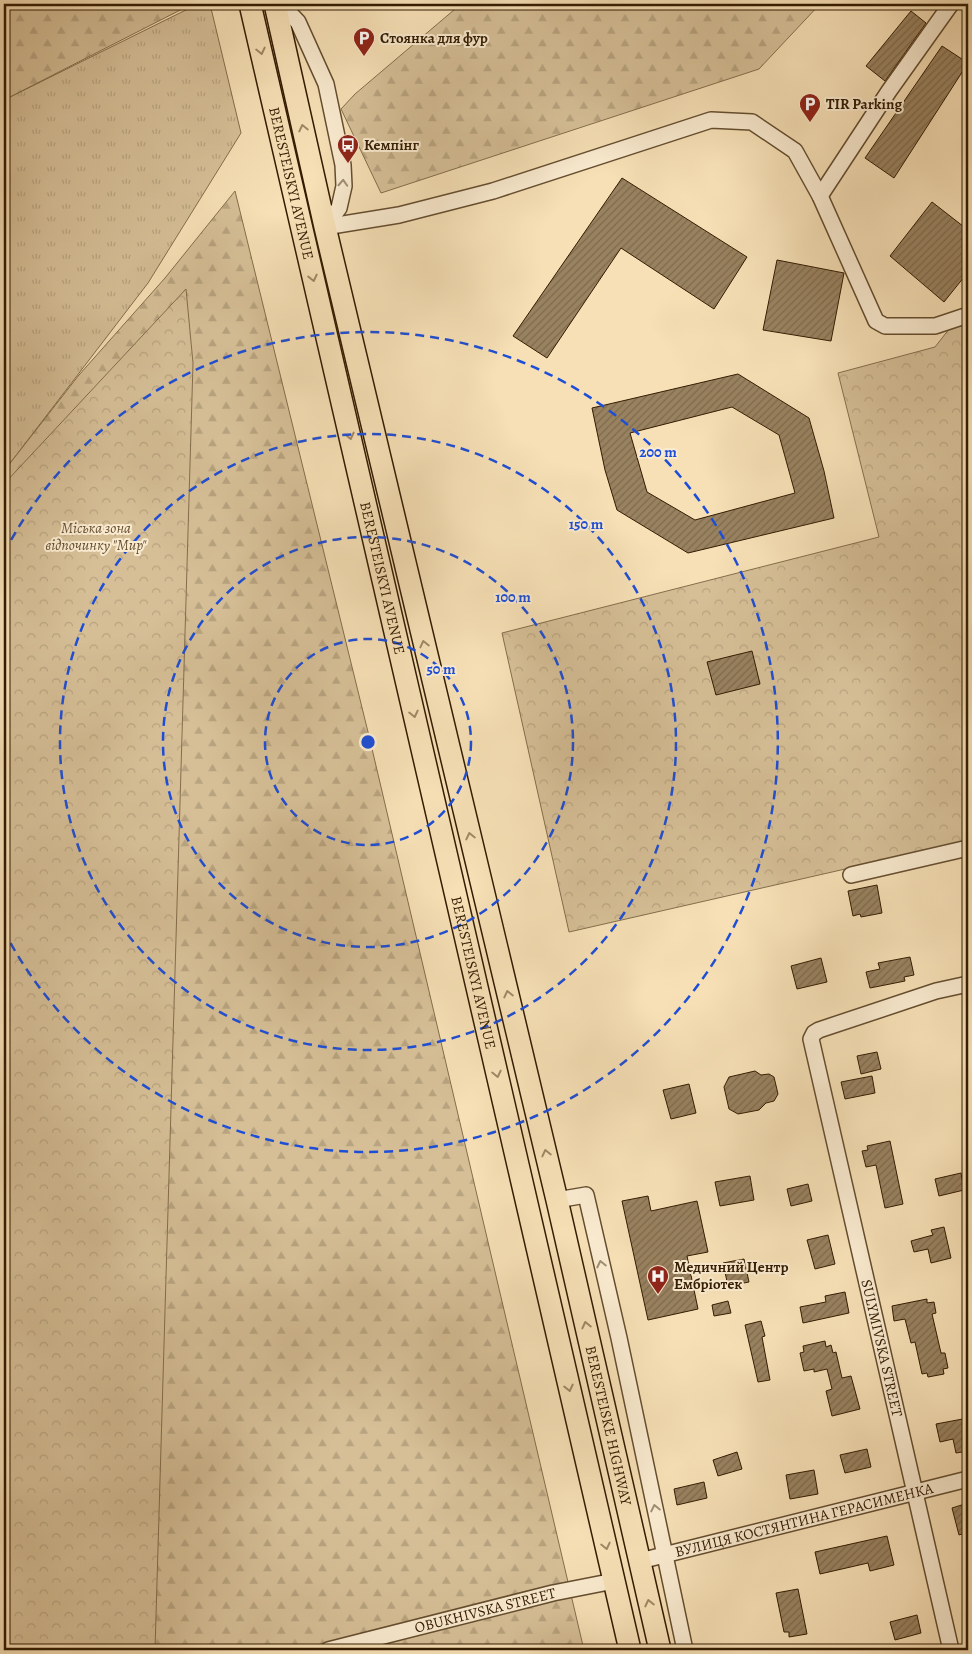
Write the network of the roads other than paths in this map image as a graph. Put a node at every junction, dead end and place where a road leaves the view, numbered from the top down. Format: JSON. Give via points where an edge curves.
{"nodes":[{"id":1,"x":250,"y":4,"type":"edge"},
{"id":2,"x":275,"y":4,"type":"edge"},
{"id":3,"x":281,"y":4,"type":"edge"},
{"id":4,"x":951,"y":4,"type":"edge"},
{"id":5,"x":820,"y":196,"type":"junction"},
{"id":6,"x":325,"y":227,"type":"junction"},
{"id":7,"x":968,"y":315,"type":"edge"},
{"id":8,"x":968,"y":848,"type":"edge"},
{"id":9,"x":851,"y":875,"type":"dead end"},
{"id":10,"x":968,"y":984,"type":"edge"},
{"id":11,"x":557,"y":1200,"type":"junction"},
{"id":12,"x":535,"y":1238,"type":"joint"},
{"id":13,"x":968,"y":1479,"type":"edge"},
{"id":14,"x":916,"y":1492,"type":"junction"},
{"id":15,"x":665,"y":1556,"type":"junction"},
{"id":16,"x":640,"y":1561,"type":"junction"},
{"id":17,"x":614,"y":1581,"type":"junction"},
{"id":18,"x":328,"y":1650,"type":"edge"},
{"id":19,"x":630,"y":1650,"type":"edge"},
{"id":20,"x":660,"y":1650,"type":"edge"},
{"id":21,"x":685,"y":1650,"type":"edge"},
{"id":22,"x":951,"y":1650,"type":"edge"}],
"edges":[{"from":1,"to":12,"type":"highway","name":"BERESTEISKYI AVENUE","one_way":true},
{"from":6,"to":2,"type":"highway","name":"BERESTEISKYI AVENUE","one_way":true},
{"from":6,"to":3,"type":"street","one_way":true,"via":[[339,208],[344,186],[343,165],[326,84],[298,22]]},
{"from":4,"to":5,"type":"street","via":[[889,90]]},
{"from":5,"to":6,"type":"street","via":[[795,151],[752,122],[711,120],[493,191],[399,215]]},
{"from":5,"to":7,"type":"street","via":[[876,321],[885,326],[935,326]]},
{"from":11,"to":6,"type":"highway","name":"BERESTEISKYI AVENUE","one_way":true},
{"from":8,"to":9,"type":"street"},
{"from":10,"to":14,"type":"street","name":"SULYMIVSKA STREET","via":[[936,991],[819,1030],[812,1036],[811,1046]]},
{"from":15,"to":11,"type":"street","one_way":true,"via":[[586,1195]]},
{"from":16,"to":11,"type":"highway","name":"BERESTEISKE HIGHWAY","one_way":true},
{"from":12,"to":17,"type":"highway","name":"BERESTEISKE HIGHWAY","one_way":true},
{"from":13,"to":14,"type":"street","name":"ВУЛИЦЯ КОСТЯНТИНА ГЕРАСИМЕНКА"},
{"from":14,"to":15,"type":"street","name":"ВУЛИЦЯ КОСТЯНТИНА ГЕРАСИМЕНКА"},
{"from":14,"to":22,"type":"street","name":"SULYMIVSKA STREET"},
{"from":15,"to":16,"type":"street","name":"ВУЛИЦЯ КОСТЯНТИНА ГЕРАСИМЕНКА"},
{"from":15,"to":21,"type":"street"},
{"from":20,"to":16,"type":"highway","name":"BERESTEISKE HIGHWAY","one_way":true},
{"from":17,"to":18,"type":"street","name":"OBUKHIVSKA STREET","via":[[553,1593]]},
{"from":17,"to":19,"type":"highway","name":"BERESTEISKE HIGHWAY"}]}
